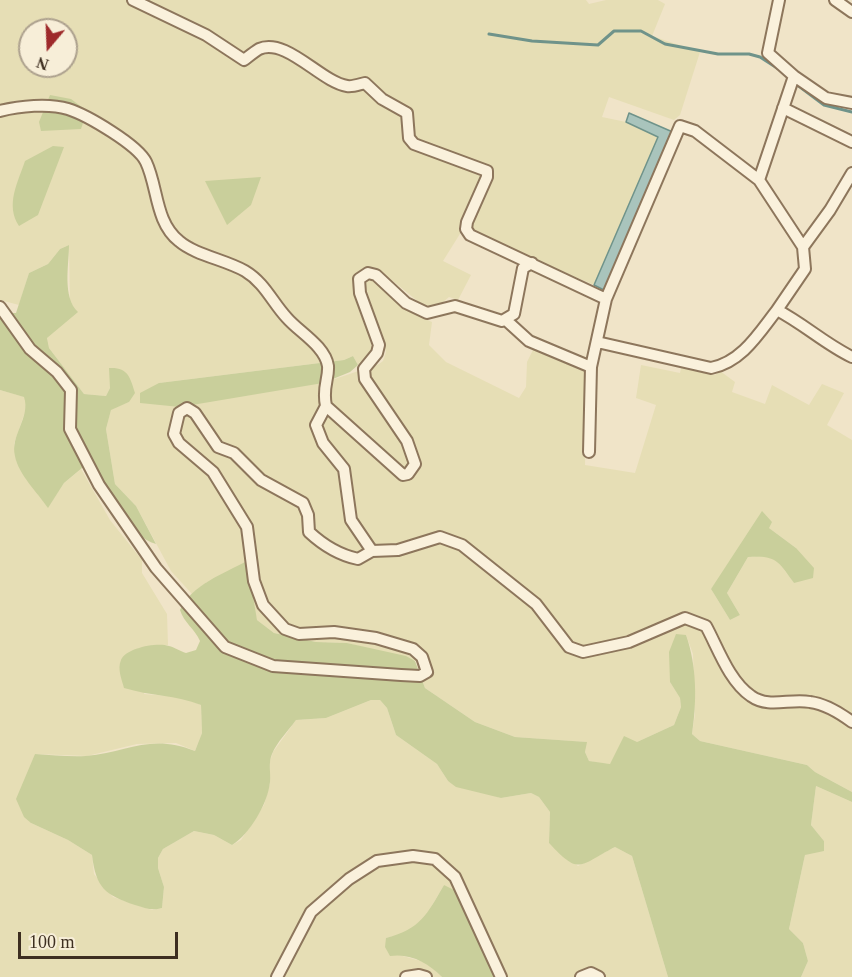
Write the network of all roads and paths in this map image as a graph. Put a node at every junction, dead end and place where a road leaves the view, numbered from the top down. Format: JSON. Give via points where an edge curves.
{"nodes":[{"id":1,"x":133,"y":0,"type":"edge"},
{"id":2,"x":779,"y":0,"type":"edge"},
{"id":3,"x":835,"y":0,"type":"edge"},
{"id":4,"x":852,"y":12,"type":"edge"},
{"id":5,"x":794,"y":76,"type":"junction"},
{"id":6,"x":852,"y":103,"type":"edge"},
{"id":7,"x":783,"y":108,"type":"junction"},
{"id":8,"x":0,"y":111,"type":"edge"},
{"id":9,"x":852,"y":142,"type":"edge"},
{"id":10,"x":852,"y":172,"type":"edge"},
{"id":11,"x":759,"y":180,"type":"junction"},
{"id":12,"x":803,"y":247,"type":"junction"},
{"id":13,"x":532,"y":263,"type":"junction"},
{"id":14,"x":606,"y":299,"type":"junction"},
{"id":15,"x":0,"y":306,"type":"edge"},
{"id":16,"x":777,"y":310,"type":"junction"},
{"id":17,"x":507,"y":321,"type":"junction"},
{"id":18,"x":597,"y":342,"type":"junction"},
{"id":19,"x":852,"y":357,"type":"edge"},
{"id":20,"x":591,"y":367,"type":"junction"},
{"id":21,"x":326,"y":406,"type":"junction"},
{"id":22,"x":589,"y":452,"type":"dead end"},
{"id":23,"x":372,"y":551,"type":"junction"},
{"id":24,"x":852,"y":722,"type":"edge"},
{"id":25,"x":277,"y":977,"type":"edge"},
{"id":26,"x":406,"y":977,"type":"edge"},
{"id":27,"x":426,"y":977,"type":"edge"},
{"id":28,"x":501,"y":977,"type":"edge"},
{"id":29,"x":581,"y":977,"type":"edge"},
{"id":30,"x":599,"y":977,"type":"edge"}],
"edges":[{"from":1,"to":13,"type":"street","via":[[206,35],[244,60],[260,48],[275,48],[336,83],[350,87],[365,83],[382,99],[407,113],[409,138],[414,144],[487,171],[488,177],[467,222],[467,233]]},
{"from":2,"to":5,"type":"street","via":[[768,53]]},
{"from":3,"to":4,"type":"street"},
{"from":5,"to":6,"type":"street","via":[[826,98]]},
{"from":5,"to":7,"type":"street"},
{"from":7,"to":9,"type":"street"},
{"from":7,"to":11,"type":"street"},
{"from":8,"to":21,"type":"street","via":[[68,109],[97,123],[146,160],[157,202],[179,242],[247,272],[264,285],[285,317],[320,349],[328,365],[323,391]]},
{"from":10,"to":12,"type":"street","via":[[831,210]]},
{"from":11,"to":12,"type":"street"},
{"from":11,"to":14,"type":"street","via":[[695,131],[680,126]]},
{"from":12,"to":16,"type":"street","via":[[805,269]]},
{"from":13,"to":14,"type":"street"},
{"from":13,"to":17,"type":"street","via":[[523,268],[514,314]]},
{"from":14,"to":18,"type":"street"},
{"from":15,"to":23,"type":"street","via":[[30,349],[71,390],[70,429],[112,507],[156,568],[225,647],[273,666],[420,676],[427,672],[422,657],[404,647],[344,634],[299,634],[285,629],[263,605],[254,581],[246,527],[213,472],[174,434],[179,412],[187,408],[195,413],[218,447],[234,453],[261,480],[303,503],[309,532],[321,544],[358,559]]},
{"from":16,"to":18,"type":"street","via":[[748,348],[726,364],[711,368]]},
{"from":16,"to":19,"type":"street"},
{"from":17,"to":20,"type":"street","via":[[529,341]]},
{"from":17,"to":21,"type":"street","via":[[455,306],[427,313],[406,303],[368,273],[359,279],[360,293],[379,345],[364,369],[365,379],[407,441],[414,469],[403,475]]},
{"from":18,"to":20,"type":"street"},
{"from":20,"to":22,"type":"street"},
{"from":21,"to":23,"type":"street","via":[[315,424],[323,443],[344,469],[351,520]]},
{"from":23,"to":24,"type":"street","via":[[398,550],[440,537],[462,545],[536,604],[569,647],[583,652],[629,642],[686,618],[706,626],[737,683],[750,696],[772,703],[810,701]]},
{"from":25,"to":28,"type":"street","via":[[311,912],[377,861],[413,856],[435,859],[455,877]]},
{"from":26,"to":27,"type":"street"},
{"from":29,"to":30,"type":"street","via":[[591,973]]}]}
